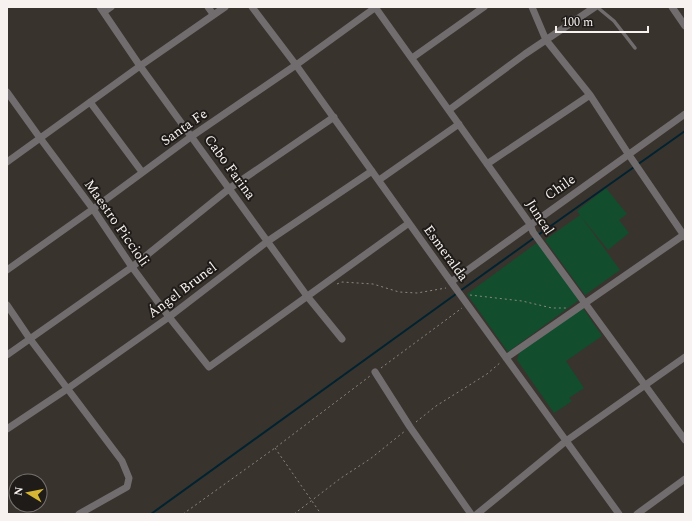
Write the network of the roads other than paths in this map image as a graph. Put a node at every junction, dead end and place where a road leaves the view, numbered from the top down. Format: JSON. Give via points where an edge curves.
{"nodes":[{"id":1,"x":111,"y":7,"type":"edge"},
{"id":2,"x":208,"y":7,"type":"edge"},
{"id":3,"x":225,"y":7,"type":"edge"},
{"id":4,"x":252,"y":7,"type":"edge"},
{"id":5,"x":375,"y":7,"type":"edge"},
{"id":6,"x":484,"y":7,"type":"edge"},
{"id":7,"x":532,"y":7,"type":"edge"},
{"id":8,"x":596,"y":7,"type":"edge"},
{"id":9,"x":672,"y":7,"type":"edge"},
{"id":10,"x":102,"y":10,"type":"edge"},
{"id":11,"x":213,"y":14,"type":"junction"},
{"id":12,"x":685,"y":26,"type":"edge"},
{"id":13,"x":546,"y":40,"type":"junction"},
{"id":14,"x":635,"y":48,"type":"dead end"},
{"id":15,"x":412,"y":58,"type":"junction"},
{"id":16,"x":296,"y":65,"type":"junction"},
{"id":17,"x":140,"y":66,"type":"junction"},
{"id":18,"x":7,"y":92,"type":"edge"},
{"id":19,"x":590,"y":96,"type":"junction"},
{"id":20,"x":90,"y":102,"type":"junction"},
{"id":21,"x":449,"y":110,"type":"junction"},
{"id":22,"x":685,"y":114,"type":"edge"},
{"id":23,"x":334,"y":117,"type":"junction"},
{"id":24,"x":459,"y":124,"type":"junction"},
{"id":25,"x":192,"y":136,"type":"junction"},
{"id":26,"x":40,"y":138,"type":"junction"},
{"id":27,"x":628,"y":155,"type":"junction"},
{"id":28,"x":7,"y":162,"type":"edge"},
{"id":29,"x":487,"y":164,"type":"junction"},
{"id":30,"x":372,"y":170,"type":"junction"},
{"id":31,"x":142,"y":172,"type":"junction"},
{"id":32,"x":378,"y":180,"type":"junction"},
{"id":33,"x":230,"y":188,"type":"junction"},
{"id":34,"x":93,"y":209,"type":"junction"},
{"id":35,"x":409,"y":223,"type":"junction"},
{"id":36,"x":530,"y":224,"type":"junction"},
{"id":37,"x":685,"y":235,"type":"edge"},
{"id":38,"x":268,"y":242,"type":"junction"},
{"id":39,"x":132,"y":266,"type":"junction"},
{"id":40,"x":7,"y":270,"type":"edge"},
{"id":41,"x":453,"y":285,"type":"junction"},
{"id":42,"x":307,"y":296,"type":"junction"},
{"id":43,"x":586,"y":304,"type":"junction"},
{"id":44,"x":7,"y":305,"type":"edge"},
{"id":45,"x":169,"y":317,"type":"junction"},
{"id":46,"x":30,"y":339,"type":"junction"},
{"id":47,"x":342,"y":339,"type":"dead end"},
{"id":48,"x":7,"y":355,"type":"edge"},
{"id":49,"x":685,"y":357,"type":"edge"},
{"id":50,"x":506,"y":358,"type":"junction"},
{"id":51,"x":376,"y":372,"type":"road end"},
{"id":52,"x":645,"y":386,"type":"junction"},
{"id":53,"x":68,"y":389,"type":"junction"},
{"id":54,"x":7,"y":429,"type":"edge"},
{"id":55,"x":685,"y":440,"type":"edge"},
{"id":56,"x":566,"y":441,"type":"junction"},
{"id":57,"x":685,"y":479,"type":"edge"},
{"id":58,"x":79,"y":514,"type":"edge"},
{"id":59,"x":471,"y":514,"type":"edge"},
{"id":60,"x":477,"y":514,"type":"edge"},
{"id":61,"x":619,"y":514,"type":"edge"},
{"id":62,"x":637,"y":514,"type":"edge"}],
"edges":[{"from":1,"to":10,"type":"street"},
{"from":2,"to":11,"type":"street"},
{"from":3,"to":11,"type":"street"},
{"from":4,"to":16,"type":"street","name":"Esmeralda"},
{"from":5,"to":15,"type":"street","name":"Juncal"},
{"from":5,"to":16,"type":"street","name":"Santa Fe"},
{"from":6,"to":15,"type":"street"},
{"from":7,"to":13,"type":"street"},
{"from":8,"to":13,"type":"street"},
{"from":8,"to":14,"type":"lane","via":[[614,21]]},
{"from":9,"to":12,"type":"street"},
{"from":10,"to":17,"type":"street","name":"Cabo Farina"},
{"from":11,"to":17,"type":"street"},
{"from":13,"to":19,"type":"street"},
{"from":13,"to":21,"type":"street"},
{"from":15,"to":21,"type":"street","name":"Juncal"},
{"from":16,"to":23,"type":"street","name":"Esmeralda"},
{"from":16,"to":25,"type":"street","name":"Santa Fe"},
{"from":17,"to":20,"type":"street"},
{"from":17,"to":25,"type":"street","name":"Cabo Farina"},
{"from":18,"to":26,"type":"street","name":"Maestro Piccioli"},
{"from":19,"to":27,"type":"street"},
{"from":19,"to":29,"type":"street"},
{"from":20,"to":26,"type":"street"},
{"from":20,"to":31,"type":"street"},
{"from":21,"to":24,"type":"street","name":"Juncal"},
{"from":22,"to":27,"type":"street","name":"Chile"},
{"from":23,"to":30,"type":"street","name":"Esmeralda"},
{"from":23,"to":33,"type":"street"},
{"from":24,"to":29,"type":"street","name":"Juncal"},
{"from":24,"to":32,"type":"street"},
{"from":25,"to":31,"type":"street","name":"Santa Fe"},
{"from":25,"to":33,"type":"street","name":"Cabo Farina"},
{"from":26,"to":28,"type":"street"},
{"from":26,"to":34,"type":"street","name":"Maestro Piccioli"},
{"from":27,"to":36,"type":"street","name":"Chile"},
{"from":27,"to":37,"type":"street"},
{"from":29,"to":36,"type":"street","name":"Juncal"},
{"from":30,"to":32,"type":"street","name":"Esmeralda"},
{"from":30,"to":38,"type":"street","name":"Ángel Brunel"},
{"from":31,"to":34,"type":"street","name":"Santa Fe"},
{"from":32,"to":35,"type":"street","name":"Esmeralda"},
{"from":33,"to":38,"type":"street","name":"Cabo Farina"},
{"from":33,"to":39,"type":"street"},
{"from":34,"to":39,"type":"street","name":"Maestro Piccioli"},
{"from":34,"to":40,"type":"street","name":"Santa Fe"},
{"from":35,"to":41,"type":"street","name":"Esmeralda"},
{"from":35,"to":42,"type":"street"},
{"from":36,"to":41,"type":"street","name":"Chile"},
{"from":36,"to":43,"type":"street","name":"Juncal","via":[[533,232]]},
{"from":37,"to":43,"type":"street"},
{"from":38,"to":42,"type":"street","name":"Cabo Farina"},
{"from":38,"to":45,"type":"street","name":"Ángel Brunel"},
{"from":39,"to":45,"type":"street","name":"Maestro Piccioli"},
{"from":39,"to":46,"type":"street"},
{"from":41,"to":50,"type":"street","name":"Esmeralda"},
{"from":42,"to":45,"type":"street","name":"Maestro Piccioli","via":[[209,367]]},
{"from":42,"to":47,"type":"street","name":"Cabo Farina"},
{"from":43,"to":50,"type":"street"},
{"from":43,"to":52,"type":"street","name":"Juncal"},
{"from":44,"to":46,"type":"street"},
{"from":45,"to":53,"type":"street","name":"Ángel Brunel"},
{"from":46,"to":48,"type":"street"},
{"from":46,"to":53,"type":"street"},
{"from":49,"to":52,"type":"street"},
{"from":50,"to":56,"type":"street","name":"Esmeralda"},
{"from":51,"to":59,"type":"street","via":[[410,427]]},
{"from":52,"to":55,"type":"street","name":"Juncal"},
{"from":52,"to":56,"type":"street"},
{"from":53,"to":54,"type":"street","name":"Ángel Brunel"},
{"from":53,"to":58,"type":"street","via":[[122,462],[129,478],[127,487]]},
{"from":56,"to":60,"type":"street"},
{"from":56,"to":61,"type":"street","name":"Esmeralda"},
{"from":57,"to":62,"type":"street"}]}
